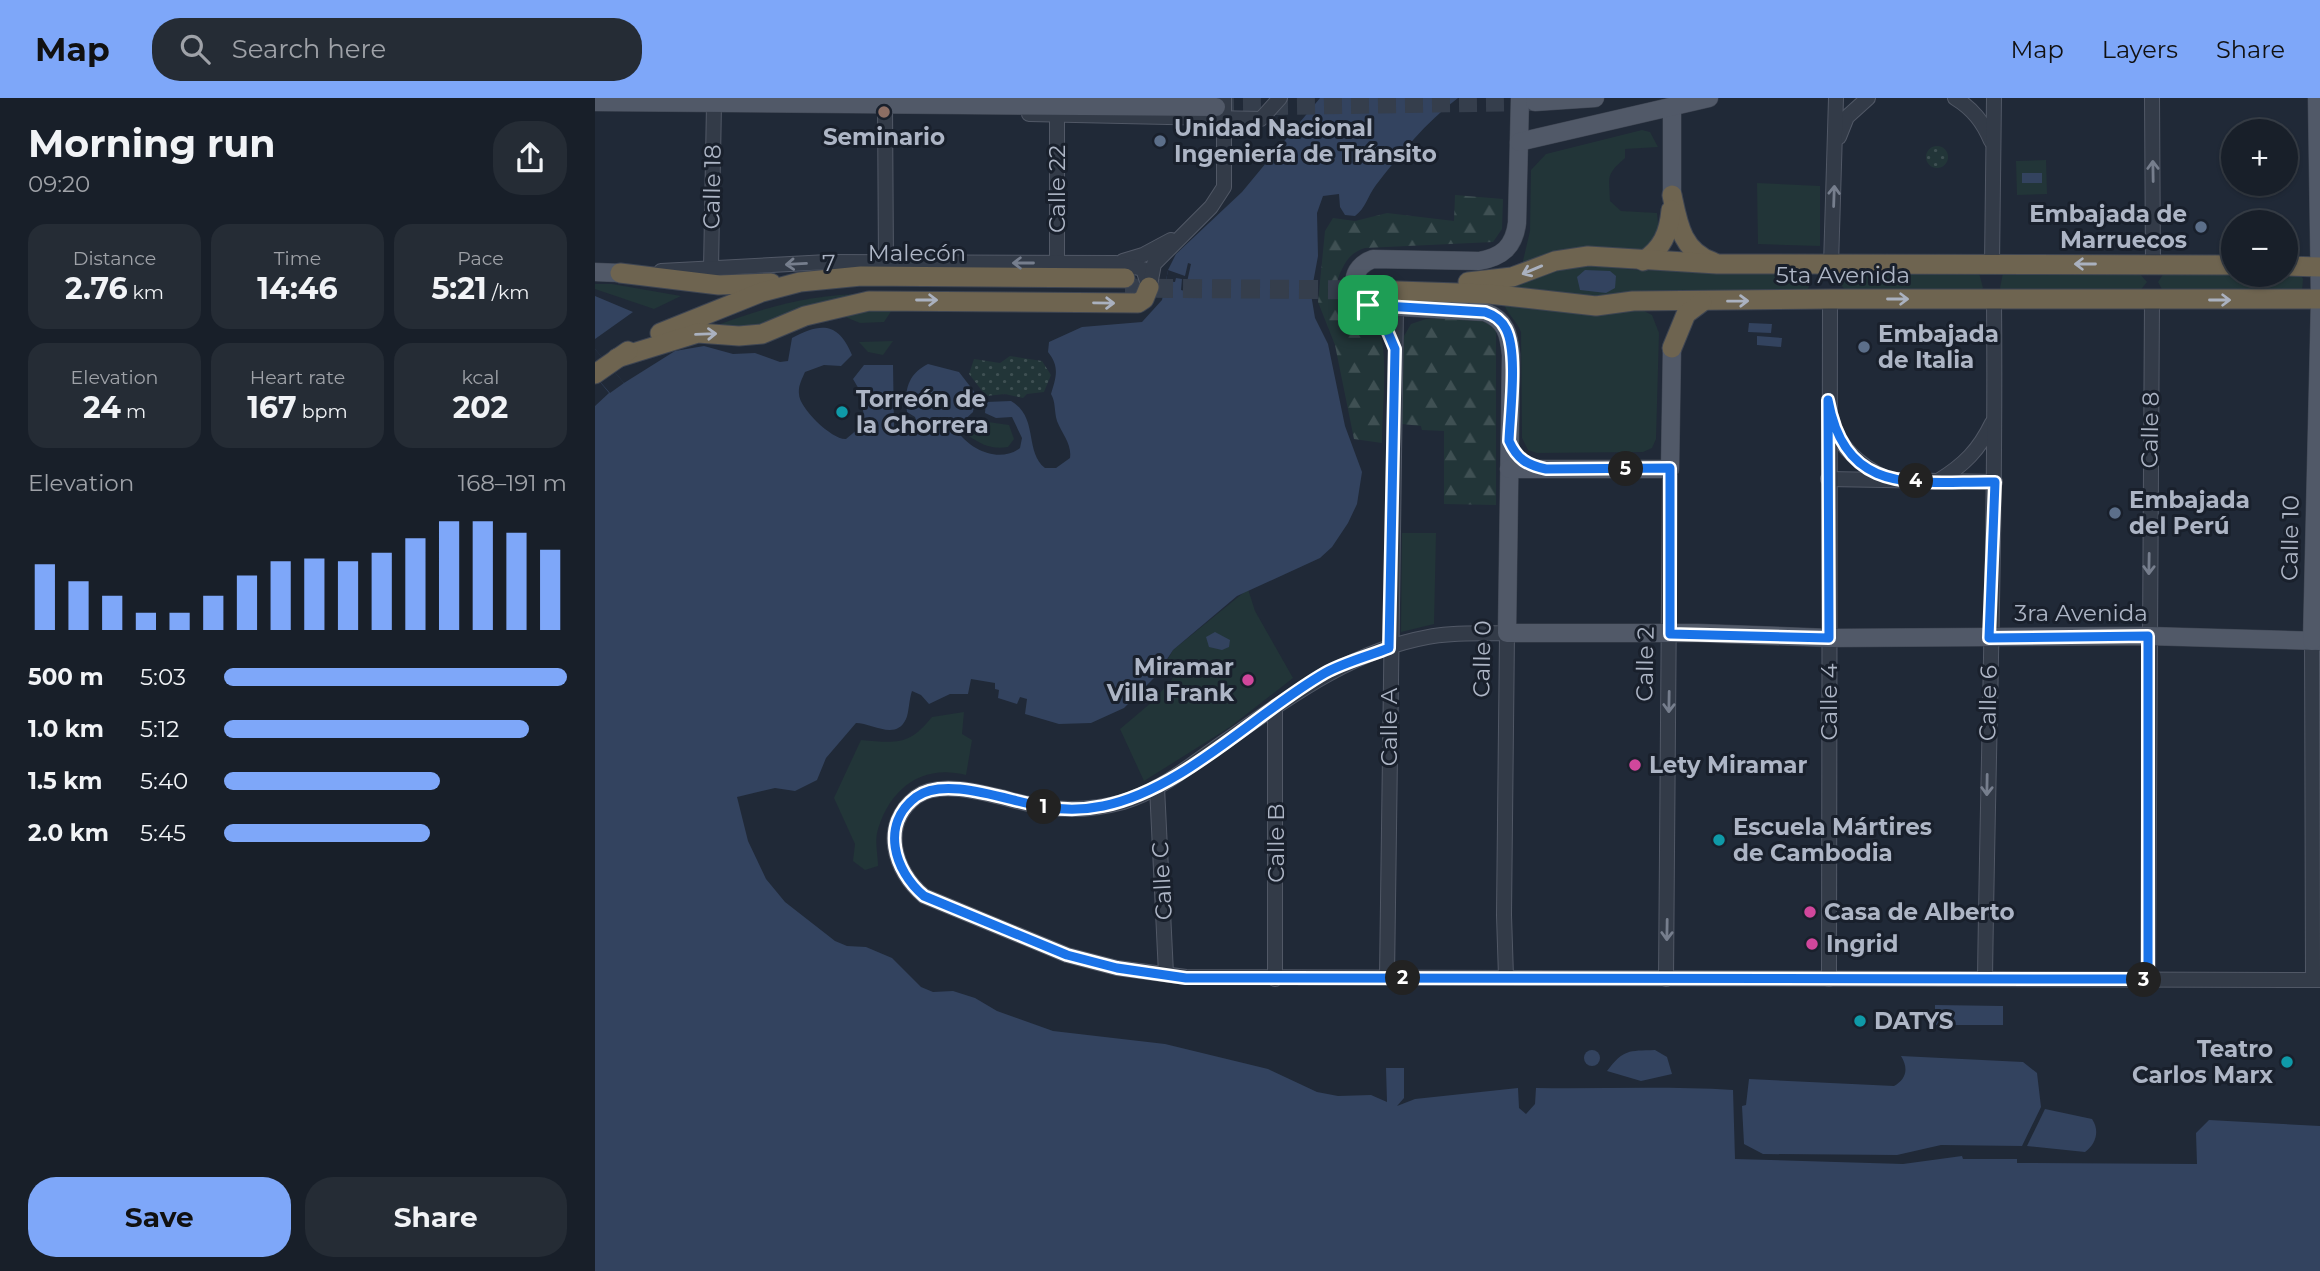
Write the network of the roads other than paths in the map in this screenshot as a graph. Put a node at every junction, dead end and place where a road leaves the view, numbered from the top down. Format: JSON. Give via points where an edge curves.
{"nodes":[{"id":1,"x":1280,"y":98,"type":"edge"},
{"id":2,"x":1595,"y":98,"type":"edge"},
{"id":3,"x":1709,"y":98,"type":"edge"},
{"id":4,"x":1836,"y":98,"type":"edge"},
{"id":5,"x":1868,"y":98,"type":"edge"},
{"id":6,"x":1955,"y":98,"type":"edge"},
{"id":7,"x":1994,"y":98,"type":"edge"},
{"id":8,"x":2152,"y":98,"type":"edge"},
{"id":9,"x":2317,"y":98,"type":"edge"},
{"id":10,"x":595,"y":102,"type":"edge"},
{"id":11,"x":1525,"y":103,"type":"edge"},
{"id":12,"x":714,"y":104,"type":"junction"},
{"id":13,"x":890,"y":104,"type":"junction"},
{"id":14,"x":1672,"y":107,"type":"junction"},
{"id":15,"x":1221,"y":108,"type":"edge"},
{"id":16,"x":1057,"y":115,"type":"junction"},
{"id":17,"x":1636,"y":116,"type":"junction"},
{"id":18,"x":1551,"y":135,"type":"junction"},
{"id":19,"x":1519,"y":142,"type":"junction"},
{"id":20,"x":1836,"y":145,"type":"junction"},
{"id":21,"x":1993,"y":145,"type":"junction"},
{"id":22,"x":1672,"y":146,"type":"junction"},
{"id":23,"x":1519,"y":162,"type":"junction"},
{"id":24,"x":1672,"y":195,"type":"junction"},
{"id":25,"x":1190,"y":228,"type":"junction"},
{"id":26,"x":1643,"y":261,"type":"junction"},
{"id":27,"x":886,"y":262,"type":"junction"},
{"id":28,"x":1057,"y":263,"type":"junction"},
{"id":29,"x":1717,"y":264,"type":"junction"},
{"id":30,"x":1992,"y":264,"type":"junction"},
{"id":31,"x":2153,"y":264,"type":"junction"},
{"id":32,"x":1831,"y":265,"type":"junction"},
{"id":33,"x":2221,"y":265,"type":"edge"},
{"id":34,"x":2298,"y":266,"type":"edge"},
{"id":35,"x":2319,"y":267,"type":"edge"},
{"id":36,"x":711,"y":269,"type":"junction"},
{"id":37,"x":595,"y":272,"type":"edge"},
{"id":38,"x":620,"y":273,"type":"junction"},
{"id":39,"x":1122,"y":276,"type":"junction"},
{"id":40,"x":800,"y":282,"type":"junction"},
{"id":41,"x":1149,"y":287,"type":"junction"},
{"id":42,"x":1368,"y":292,"type":"junction"},
{"id":43,"x":1830,"y":299,"type":"junction"},
{"id":44,"x":2320,"y":299,"type":"edge"},
{"id":45,"x":1644,"y":300,"type":"junction"},
{"id":46,"x":1994,"y":300,"type":"junction"},
{"id":47,"x":2152,"y":300,"type":"junction"},
{"id":48,"x":1702,"y":302,"type":"junction"},
{"id":49,"x":1396,"y":309,"type":"junction"},
{"id":50,"x":712,"y":311,"type":"junction"},
{"id":51,"x":1672,"y":348,"type":"junction"},
{"id":52,"x":1395,"y":349,"type":"junction"},
{"id":53,"x":606,"y":365,"type":"edge"},
{"id":54,"x":1994,"y":397,"type":"junction"},
{"id":55,"x":1828,"y":400,"type":"junction"},
{"id":56,"x":1670,"y":433,"type":"junction"},
{"id":57,"x":1509,"y":441,"type":"junction"},
{"id":58,"x":1670,"y":468,"type":"junction"},
{"id":59,"x":1509,"y":469,"type":"junction"},
{"id":60,"x":1546,"y":469,"type":"junction"},
{"id":61,"x":1641,"y":469,"type":"junction"},
{"id":62,"x":1828,"y":479,"type":"junction"},
{"id":63,"x":1889,"y":481,"type":"junction"},
{"id":64,"x":1937,"y":481,"type":"junction"},
{"id":65,"x":1995,"y":482,"type":"junction"},
{"id":66,"x":1507,"y":633,"type":"junction"},
{"id":67,"x":1670,"y":634,"type":"junction"},
{"id":68,"x":2148,"y":636,"type":"junction"},
{"id":69,"x":1829,"y":638,"type":"junction"},
{"id":70,"x":1989,"y":638,"type":"junction"},
{"id":71,"x":2316,"y":641,"type":"edge"},
{"id":72,"x":1389,"y":648,"type":"junction"},
{"id":73,"x":1275,"y":706,"type":"junction"},
{"id":74,"x":1157,"y":788,"type":"junction"},
{"id":75,"x":1166,"y":974,"type":"junction"},
{"id":76,"x":1506,"y":977,"type":"junction"},
{"id":77,"x":1387,"y":978,"type":"junction"},
{"id":78,"x":1275,"y":979,"type":"junction"},
{"id":79,"x":1666,"y":979,"type":"junction"},
{"id":80,"x":1829,"y":979,"type":"junction"},
{"id":81,"x":1985,"y":979,"type":"junction"},
{"id":82,"x":2148,"y":979,"type":"junction"},
{"id":83,"x":2317,"y":980,"type":"edge"}],
"edges":[{"from":1,"to":15,"type":"street","via":[[1261,119]]},
{"from":2,"to":11,"type":"main road"},
{"from":3,"to":14,"type":"main road"},
{"from":4,"to":20,"type":"street"},
{"from":5,"to":20,"type":"street","via":[[1847,117]]},
{"from":6,"to":21,"type":"street","via":[[1984,124]]},
{"from":7,"to":21,"type":"street"},
{"from":31,"to":8,"type":"street","one_way":true},
{"from":9,"to":35,"type":"main road","name":"Calle 10"},
{"from":10,"to":12,"type":"main road"},
{"from":11,"to":18,"type":"main road","via":[[1533,124]]},
{"from":11,"to":19,"type":"main road"},
{"from":12,"to":13,"type":"main road"},
{"from":12,"to":36,"type":"street","name":"Calle 18"},
{"from":13,"to":15,"type":"main road"},
{"from":13,"to":16,"type":"street"},
{"from":13,"to":27,"type":"street"},
{"from":14,"to":17,"type":"main road"},
{"from":14,"to":22,"type":"main road"},
{"from":15,"to":16,"type":"street"},
{"from":15,"to":25,"type":"street","via":[[1224,187]]},
{"from":16,"to":28,"type":"street","name":"Calle 22"},
{"from":17,"to":18,"type":"main road"},
{"from":17,"to":22,"type":"main road","via":[[1661,128]]},
{"from":18,"to":19,"type":"main road"},
{"from":18,"to":23,"type":"main road","via":[[1530,146]]},
{"from":19,"to":23,"type":"main road"},
{"from":32,"to":20,"type":"street","one_way":true},
{"from":21,"to":30,"type":"street"},
{"from":22,"to":24,"type":"main road"},
{"from":23,"to":42,"type":"main road","via":[[1516,233],[1508,248],[1491,258],[1457,261],[1373,258],[1356,273],[1354,288]]},
{"from":24,"to":26,"type":"highway","via":[[1667,233],[1661,246]]},
{"from":24,"to":29,"type":"highway","via":[[1678,226],[1688,245]]},
{"from":25,"to":39,"type":"street","via":[[1143,255]]},
{"from":25,"to":41,"type":"street","via":[[1154,264]]},
{"from":26,"to":29,"type":"highway","name":"5ta Avenida"},
{"from":26,"to":42,"type":"highway","name":"5ta Avenida","one_way":true,"via":[[1574,257],[1512,277]]},
{"from":28,"to":27,"type":"street","name":"7","one_way":true},
{"from":27,"to":36,"type":"street","name":"7","one_way":true},
{"from":28,"to":39,"type":"street","name":"7"},
{"from":29,"to":32,"type":"highway","name":"5ta Avenida"},
{"from":31,"to":30,"type":"highway","name":"5ta Avenida","one_way":true},
{"from":30,"to":32,"type":"highway","name":"5ta Avenida"},
{"from":31,"to":33,"type":"highway","name":"5ta Avenida"},
{"from":34,"to":35,"type":"highway"},
{"from":35,"to":44,"type":"main road","name":"Calle 10"},
{"from":36,"to":38,"type":"street","name":"7"},
{"from":37,"to":38,"type":"main road"},
{"from":38,"to":40,"type":"highway","via":[[719,285]]},
{"from":39,"to":40,"type":"highway","name":"Malecón","via":[[861,276]]},
{"from":39,"to":41,"type":"street","name":"7","via":[[1143,270]]},
{"from":39,"to":50,"type":"highway","name":"Malecón","via":[[876,285],[793,293]]},
{"from":40,"to":50,"type":"highway","name":"Malecón"},
{"from":53,"to":41,"type":"highway","one_way":true,"via":[[698,333],[762,334],[805,316],[869,301],[1138,303]]},
{"from":42,"to":45,"type":"highway","name":"5ta Avenida","via":[[1489,294],[1572,305]]},
{"from":42,"to":49,"type":"main road"},
{"from":42,"to":52,"type":"street"},
{"from":43,"to":46,"type":"highway","name":"5ta Avenida","one_way":true},
{"from":48,"to":43,"type":"highway","name":"5ta Avenida","one_way":true},
{"from":43,"to":55,"type":"street","name":"Calle 4"},
{"from":47,"to":44,"type":"highway","name":"5ta Avenida","one_way":true},
{"from":44,"to":71,"type":"main road","name":"Calle 10"},
{"from":45,"to":48,"type":"highway","name":"5ta Avenida"},
{"from":45,"to":51,"type":"highway","via":[[1663,318]]},
{"from":46,"to":47,"type":"highway","name":"5ta Avenida"},
{"from":46,"to":54,"type":"street","name":"Calle 6"},
{"from":47,"to":68,"type":"street","name":"Calle 8","one_way":true},
{"from":48,"to":51,"type":"highway","via":[[1686,314]]},
{"from":49,"to":52,"type":"street","name":"Calle A"},
{"from":49,"to":57,"type":"main road","name":"Calle 0","via":[[1485,312],[1500,320],[1510,341]]},
{"from":50,"to":53,"type":"highway","name":"Malecón","via":[[658,334]]},
{"from":51,"to":56,"type":"main road","name":"Calle 2"},
{"from":52,"to":72,"type":"street","name":"Calle A"},
{"from":54,"to":64,"type":"street","via":[[1992,423],[1981,446],[1963,465]]},
{"from":54,"to":65,"type":"street","name":"Calle 6"},
{"from":55,"to":62,"type":"street","name":"Calle 4"},
{"from":55,"to":63,"type":"street","via":[[1833,426],[1845,449]]},
{"from":56,"to":58,"type":"main road","name":"Calle 2"},
{"from":56,"to":61,"type":"main road","via":[[1664,453]]},
{"from":57,"to":59,"type":"main road","name":"Calle 0"},
{"from":57,"to":60,"type":"main road","via":[[1523,461]]},
{"from":58,"to":61,"type":"main road"},
{"from":58,"to":67,"type":"street","name":"Calle 2"},
{"from":59,"to":60,"type":"main road"},
{"from":59,"to":66,"type":"main road","name":"Calle 0"},
{"from":60,"to":61,"type":"main road"},
{"from":62,"to":63,"type":"street"},
{"from":62,"to":69,"type":"street","name":"Calle 4"},
{"from":63,"to":64,"type":"street"},
{"from":64,"to":65,"type":"street"},
{"from":65,"to":70,"type":"street","name":"Calle 6"},
{"from":66,"to":67,"type":"main road","name":"3ra Avenida"},
{"from":66,"to":72,"type":"street","via":[[1428,636]]},
{"from":66,"to":76,"type":"street","name":"Calle 0"},
{"from":67,"to":69,"type":"main road","name":"3ra Avenida"},
{"from":67,"to":79,"type":"street","name":"Calle 2","one_way":true},
{"from":68,"to":70,"type":"main road","name":"3ra Avenida"},
{"from":68,"to":71,"type":"main road","name":"3ra Avenida"},
{"from":68,"to":82,"type":"street","name":"Calle 8"},
{"from":69,"to":70,"type":"main road","name":"3ra Avenida"},
{"from":69,"to":80,"type":"street","name":"Calle 4"},
{"from":70,"to":81,"type":"street","name":"Calle 6","one_way":true},
{"from":71,"to":83,"type":"street","name":"Calle 10"},
{"from":72,"to":73,"type":"street","via":[[1328,671]]},
{"from":72,"to":77,"type":"street","name":"Calle A"},
{"from":73,"to":74,"type":"street"},
{"from":73,"to":78,"type":"street","name":"Calle B"},
{"from":74,"to":75,"type":"street","name":"Calle C"},
{"from":74,"to":75,"type":"street","via":[[1124,802],[1072,809],[932,788],[907,805],[896,821],[897,858],[911,885],[924,896],[1067,955]]},
{"from":75,"to":78,"type":"street"},
{"from":76,"to":77,"type":"street"},
{"from":76,"to":79,"type":"street"},
{"from":77,"to":78,"type":"street"},
{"from":79,"to":80,"type":"street"},
{"from":80,"to":81,"type":"street"},
{"from":81,"to":82,"type":"street"},
{"from":82,"to":83,"type":"street"}]}
